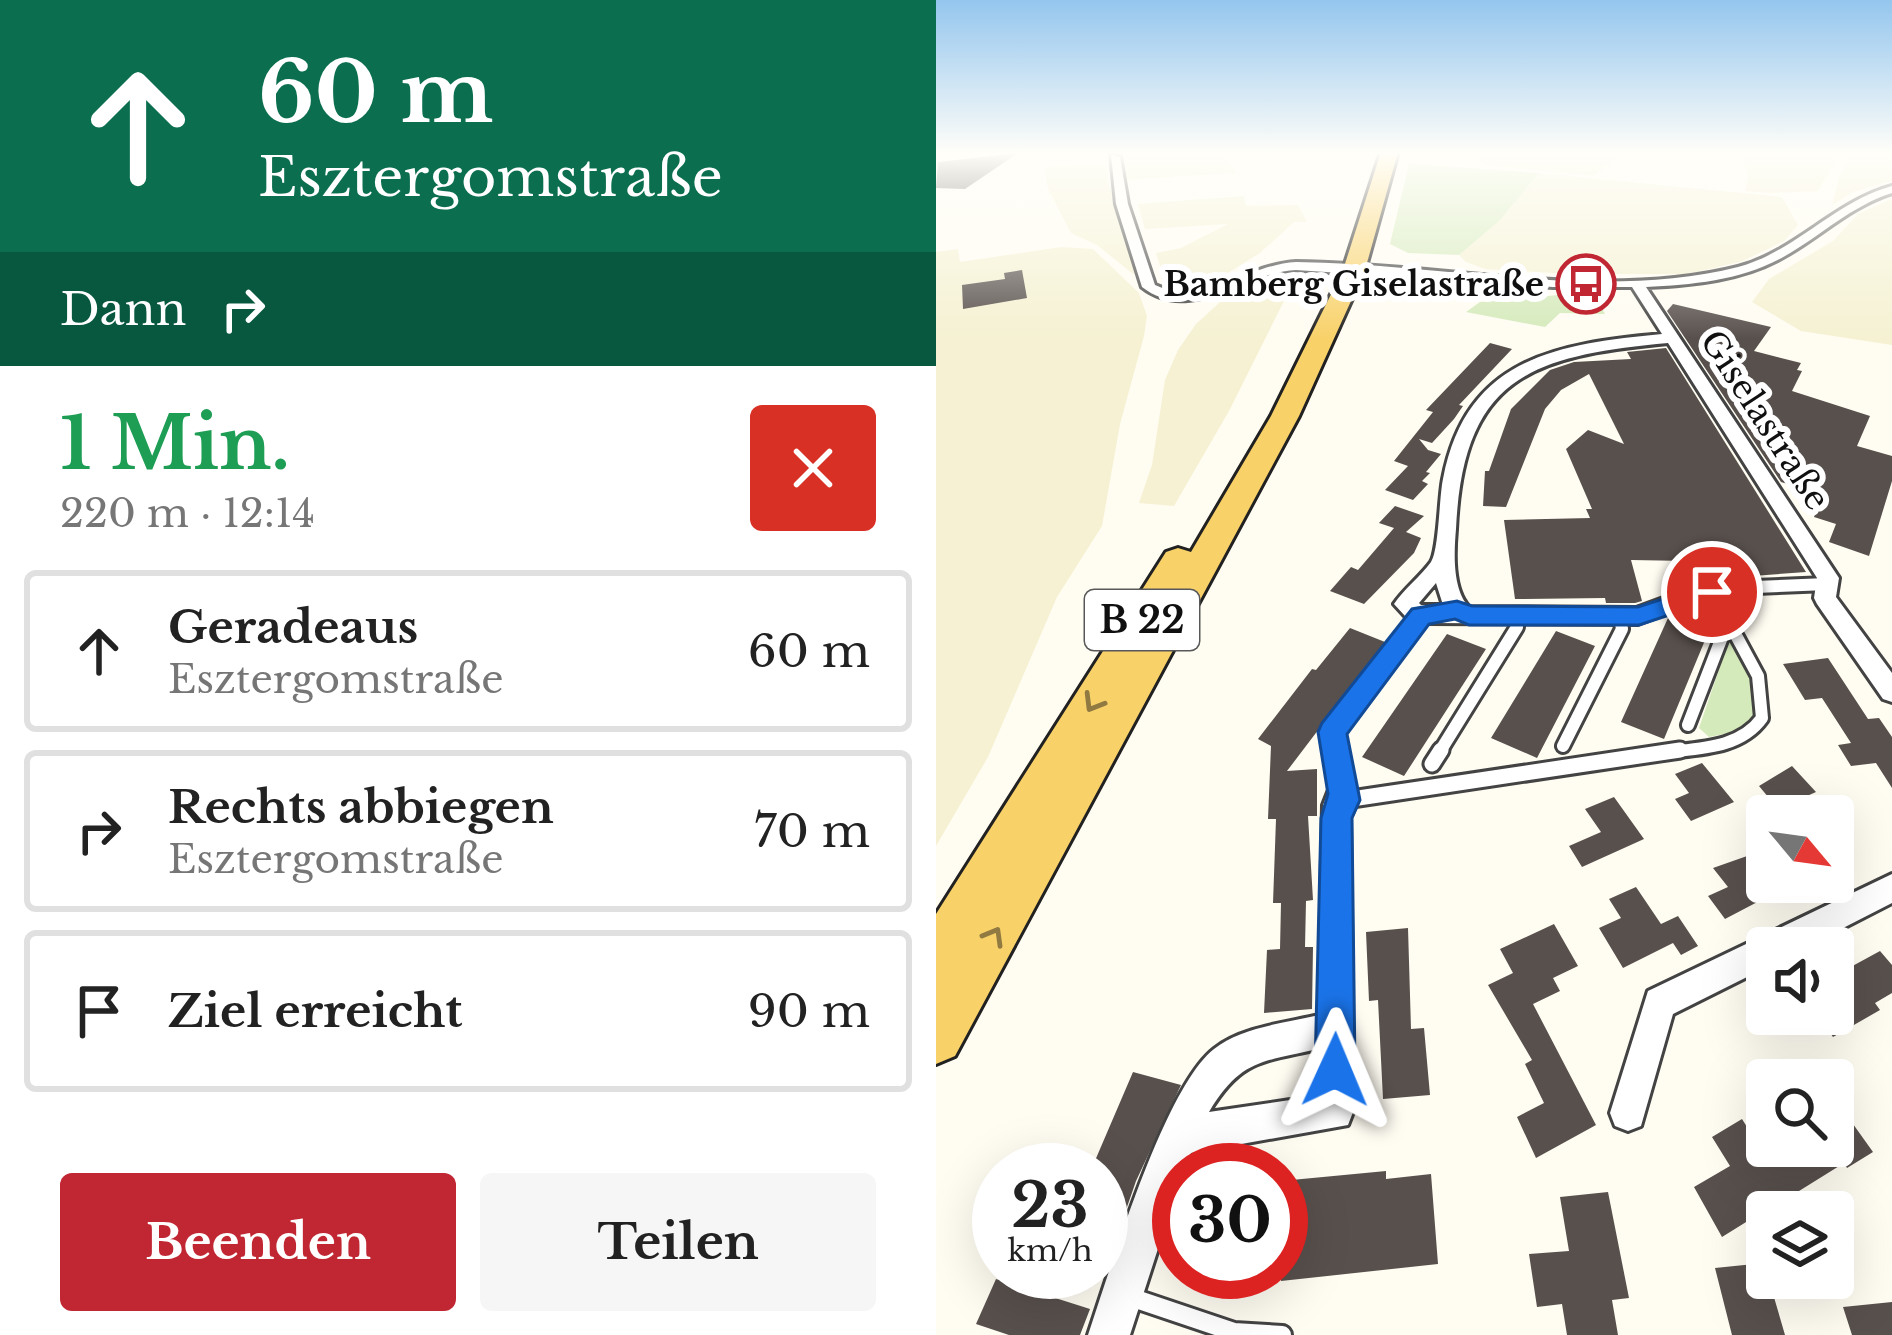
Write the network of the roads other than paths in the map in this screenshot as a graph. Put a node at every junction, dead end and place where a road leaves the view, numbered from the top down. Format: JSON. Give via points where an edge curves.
{"nodes":[{"id":1,"x":1125,"y":214,"type":"edge"},
{"id":2,"x":1359,"y":214,"type":"edge"},
{"id":3,"x":1366,"y":214,"type":"edge"},
{"id":4,"x":1838,"y":214,"type":"edge"},
{"id":5,"x":1404,"y":272,"type":"junction"},
{"id":6,"x":1342,"y":279,"type":"junction"},
{"id":7,"x":1636,"y":282,"type":"junction"},
{"id":8,"x":1672,"y":338,"type":"junction"},
{"id":9,"x":1447,"y":557,"type":"junction"},
{"id":10,"x":1722,"y":590,"type":"junction"},
{"id":11,"x":1826,"y":591,"type":"junction"},
{"id":12,"x":1457,"y":610,"type":"junction"},
{"id":13,"x":1415,"y":613,"type":"junction"},
{"id":14,"x":1517,"y":616,"type":"junction"},
{"id":15,"x":1620,"y":617,"type":"junction"},
{"id":16,"x":1729,"y":619,"type":"junction"},
{"id":17,"x":1892,"y":692,"type":"edge"},
{"id":18,"x":1688,"y":725,"type":"dead end"},
{"id":19,"x":1563,"y":746,"type":"dead end"},
{"id":20,"x":1432,"y":764,"type":"dead end"},
{"id":21,"x":1343,"y":795,"type":"junction"},
{"id":22,"x":1892,"y":888,"type":"edge"},
{"id":23,"x":1813,"y":927,"type":"edge"},
{"id":24,"x":1746,"y":961,"type":"edge"},
{"id":25,"x":936,"y":962,"type":"edge"},
{"id":26,"x":1336,"y":1027,"type":"junction"},
{"id":27,"x":936,"y":1037,"type":"edge"},
{"id":28,"x":1628,"y":1113,"type":"dead end"},
{"id":29,"x":1180,"y":1138,"type":"junction"},
{"id":30,"x":1128,"y":1281,"type":"edge"},
{"id":31,"x":1128,"y":1297,"type":"edge"},
{"id":32,"x":1122,"y":1299,"type":"edge"},
{"id":33,"x":1109,"y":1335,"type":"edge"},
{"id":34,"x":1282,"y":1335,"type":"edge"}],
"edges":[{"from":1,"to":6,"type":"street","via":[[1149,287],[1159,295],[1202,292],[1277,267]]},
{"from":2,"to":6,"type":"main road","number":"B 22"},
{"from":3,"to":6,"type":"main road","number":"B 22"},
{"from":4,"to":7,"type":"street","via":[[1759,265]]},
{"from":5,"to":6,"type":"street"},
{"from":5,"to":6,"type":"street"},
{"from":5,"to":7,"type":"street"},
{"from":6,"to":25,"type":"main road","number":"B 22","one_way":true},
{"from":27,"to":6,"type":"main road","number":"B 22","one_way":true,"via":[[1224,532]]},
{"from":7,"to":8,"type":"street","name":"Giselastraße"},
{"from":8,"to":9,"type":"street","via":[[1557,351],[1498,383],[1455,461]]},
{"from":8,"to":11,"type":"street","name":"Giselastraße","via":[[1816,560]]},
{"from":9,"to":12,"type":"street"},
{"from":9,"to":13,"type":"street","via":[[1405,604]]},
{"from":10,"to":11,"type":"lane"},
{"from":10,"to":15,"type":"street"},
{"from":10,"to":16,"type":"lane"},
{"from":11,"to":17,"type":"street","name":"Giselastraße"},
{"from":12,"to":13,"type":"street"},
{"from":12,"to":14,"type":"street"},
{"from":13,"to":21,"type":"lane","via":[[1332,732]]},
{"from":14,"to":15,"type":"street"},
{"from":14,"to":20,"type":"lane"},
{"from":15,"to":19,"type":"lane","via":[[1622,629]]},
{"from":16,"to":18,"type":"lane"},
{"from":16,"to":21,"type":"lane","via":[[1766,711],[1740,741]]},
{"from":21,"to":26,"type":"street","via":[[1336,818]]},
{"from":22,"to":23,"type":"street"},
{"from":24,"to":28,"type":"street","via":[[1660,1004]]},
{"from":26,"to":29,"type":"street","via":[[1228,1059],[1209,1075]]},
{"from":26,"to":29,"type":"street","via":[[1334,1112]]},
{"from":29,"to":30,"type":"street"},
{"from":31,"to":34,"type":"lane","via":[[1234,1332]]},
{"from":32,"to":33,"type":"street"}]}
